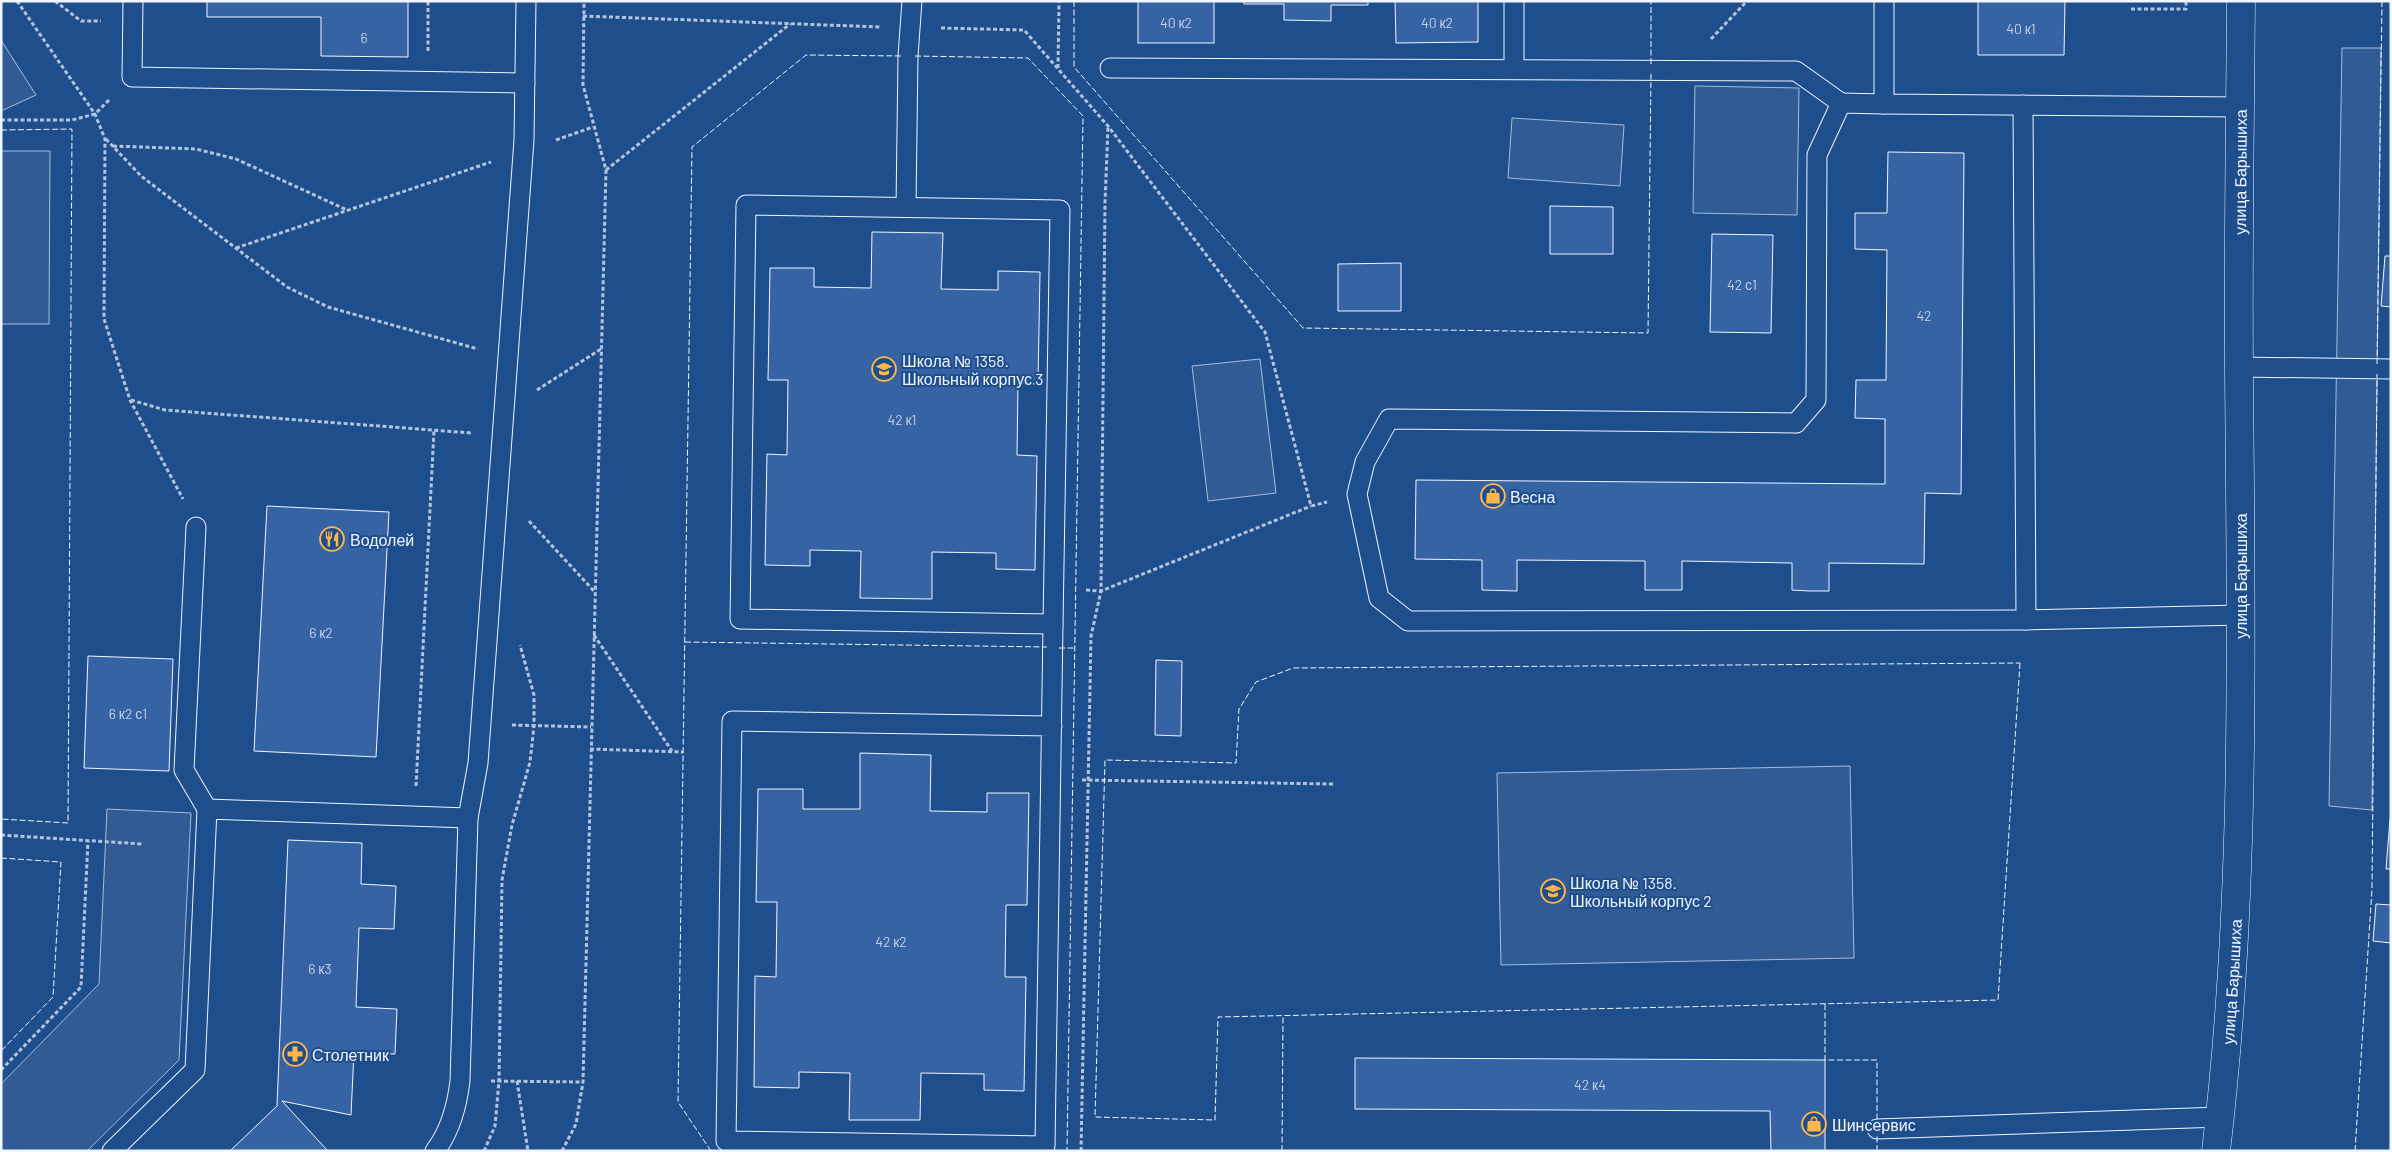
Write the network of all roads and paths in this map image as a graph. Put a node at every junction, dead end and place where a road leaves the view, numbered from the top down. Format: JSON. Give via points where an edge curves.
{"nodes":[{"id":1,"x":17,"y":1,"type":"edge"},
{"id":2,"x":55,"y":1,"type":"edge"},
{"id":3,"x":133,"y":1,"type":"edge"},
{"id":4,"x":428,"y":1,"type":"edge"},
{"id":5,"x":526,"y":1,"type":"edge"},
{"id":6,"x":584,"y":1,"type":"edge"},
{"id":7,"x":912,"y":1,"type":"edge"},
{"id":8,"x":1059,"y":1,"type":"edge"},
{"id":9,"x":1514,"y":1,"type":"edge"},
{"id":10,"x":1747,"y":1,"type":"edge"},
{"id":11,"x":1884,"y":1,"type":"edge"},
{"id":12,"x":2186,"y":1,"type":"edge"},
{"id":13,"x":2241,"y":1,"type":"edge"},
{"id":14,"x":2131,"y":9,"type":"dead end"},
{"id":15,"x":584,"y":16,"type":"junction"},
{"id":16,"x":133,"y":22,"type":"junction"},
{"id":17,"x":790,"y":24,"type":"junction"},
{"id":18,"x":910,"y":28,"type":"junction"},
{"id":19,"x":1110,"y":68,"type":"dead end"},
{"id":20,"x":1514,"y":68,"type":"junction"},
{"id":21,"x":1058,"y":69,"type":"junction"},
{"id":22,"x":1682,"y":69,"type":"junction"},
{"id":23,"x":132,"y":78,"type":"junction"},
{"id":24,"x":428,"y":82,"type":"junction"},
{"id":25,"x":525,"y":83,"type":"junction"},
{"id":26,"x":1840,"y":103,"type":"junction"},
{"id":27,"x":1884,"y":104,"type":"junction"},
{"id":28,"x":2023,"y":105,"type":"junction"},
{"id":29,"x":2240,"y":107,"type":"junction"},
{"id":30,"x":95,"y":114,"type":"junction"},
{"id":31,"x":1,"y":120,"type":"edge"},
{"id":32,"x":1108,"y":126,"type":"junction"},
{"id":33,"x":593,"y":127,"type":"junction"},
{"id":34,"x":105,"y":139,"type":"junction"},
{"id":35,"x":113,"y":146,"type":"junction"},
{"id":36,"x":523,"y":151,"type":"junction"},
{"id":37,"x":606,"y":170,"type":"junction"},
{"id":38,"x":906,"y":207,"type":"junction"},
{"id":39,"x":347,"y":210,"type":"junction"},
{"id":40,"x":236,"y":248,"type":"junction"},
{"id":41,"x":602,"y":349,"type":"junction"},
{"id":42,"x":479,"y":350,"type":"dead end"},
{"id":43,"x":2239,"y":367,"type":"junction"},
{"id":44,"x":2391,"y":368,"type":"edge"},
{"id":45,"x":130,"y":400,"type":"junction"},
{"id":46,"x":504,"y":411,"type":"junction"},
{"id":47,"x":434,"y":430,"type":"junction"},
{"id":48,"x":503,"y":436,"type":"junction"},
{"id":49,"x":499,"y":489,"type":"junction"},
{"id":50,"x":1357,"y":494,"type":"junction"},
{"id":51,"x":1311,"y":506,"type":"junction"},
{"id":52,"x":196,"y":527,"type":"joint"},
{"id":53,"x":1054,"y":590,"type":"junction"},
{"id":54,"x":1101,"y":591,"type":"junction"},
{"id":55,"x":595,"y":592,"type":"junction"},
{"id":56,"x":2241,"y":615,"type":"junction"},
{"id":57,"x":2026,"y":620,"type":"junction"},
{"id":58,"x":1053,"y":624,"type":"junction"},
{"id":59,"x":594,"y":634,"type":"junction"},
{"id":60,"x":481,"y":724,"type":"junction"},
{"id":61,"x":1052,"y":726,"type":"junction"},
{"id":62,"x":591,"y":727,"type":"junction"},
{"id":63,"x":590,"y":749,"type":"junction"},
{"id":64,"x":672,"y":751,"type":"junction"},
{"id":65,"x":683,"y":752,"type":"dead end"},
{"id":66,"x":1088,"y":780,"type":"junction"},
{"id":67,"x":1333,"y":784,"type":"dead end"},
{"id":68,"x":207,"y":809,"type":"junction"},
{"id":69,"x":414,"y":816,"type":"junction"},
{"id":70,"x":468,"y":818,"type":"junction"},
{"id":71,"x":1,"y":835,"type":"edge"},
{"id":72,"x":88,"y":840,"type":"junction"},
{"id":73,"x":142,"y":844,"type":"dead end"},
{"id":74,"x":1,"y":1070,"type":"edge"},
{"id":75,"x":460,"y":1081,"type":"junction"},
{"id":76,"x":517,"y":1081,"type":"junction"},
{"id":77,"x":582,"y":1082,"type":"junction"},
{"id":78,"x":2220,"y":1117,"type":"junction"},
{"id":79,"x":1877,"y":1129,"type":"dead end"},
{"id":80,"x":1045,"y":1148,"type":"edge"},
{"id":81,"x":112,"y":1151,"type":"edge"},
{"id":82,"x":435,"y":1151,"type":"edge"},
{"id":83,"x":528,"y":1151,"type":"edge"},
{"id":84,"x":562,"y":1151,"type":"edge"},
{"id":85,"x":1082,"y":1151,"type":"edge"},
{"id":86,"x":2216,"y":1151,"type":"edge"}],
"edges":[{"from":1,"to":30,"type":"path"},
{"from":2,"to":16,"type":"path","via":[[81,21]]},
{"from":3,"to":16,"type":"lane"},
{"from":4,"to":24,"type":"path"},
{"from":5,"to":25,"type":"lane"},
{"from":6,"to":15,"type":"path"},
{"from":7,"to":18,"type":"lane"},
{"from":8,"to":21,"type":"path"},
{"from":9,"to":20,"type":"lane"},
{"from":10,"to":22,"type":"path"},
{"from":11,"to":27,"type":"lane"},
{"from":12,"to":14,"type":"path","via":[[2186,9]]},
{"from":13,"to":29,"type":"main road","name":"улица Барышиха"},
{"from":15,"to":17,"type":"path"},
{"from":15,"to":33,"type":"path","via":[[582,85]]},
{"from":16,"to":23,"type":"lane"},
{"from":17,"to":18,"type":"path"},
{"from":17,"to":37,"type":"path"},
{"from":18,"to":21,"type":"path","via":[[1024,30]]},
{"from":18,"to":38,"type":"lane"},
{"from":19,"to":20,"type":"lane"},
{"from":20,"to":22,"type":"lane"},
{"from":21,"to":32,"type":"path"},
{"from":22,"to":26,"type":"lane","via":[[1796,70]]},
{"from":23,"to":24,"type":"lane"},
{"from":23,"to":30,"type":"path"},
{"from":24,"to":25,"type":"lane"},
{"from":25,"to":36,"type":"lane"},
{"from":26,"to":27,"type":"lane"},
{"from":26,"to":50,"type":"lane","via":[[1817,155],[1816,400],[1796,423],[1389,419],[1365,462]]},
{"from":27,"to":28,"type":"lane"},
{"from":28,"to":29,"type":"lane"},
{"from":28,"to":57,"type":"lane"},
{"from":29,"to":43,"type":"main road","name":"улица Барышиха"},
{"from":30,"to":31,"type":"path","via":[[72,120]]},
{"from":30,"to":34,"type":"path"},
{"from":32,"to":51,"type":"path","via":[[1265,332]]},
{"from":32,"to":54,"type":"path","via":[[1104,203]]},
{"from":33,"to":36,"type":"path"},
{"from":33,"to":37,"type":"path"},
{"from":34,"to":35,"type":"path"},
{"from":34,"to":45,"type":"path","via":[[104,319]]},
{"from":35,"to":39,"type":"path","via":[[196,149],[236,159]]},
{"from":35,"to":40,"type":"path","via":[[141,176]]},
{"from":36,"to":39,"type":"path"},
{"from":36,"to":46,"type":"lane"},
{"from":37,"to":41,"type":"path"},
{"from":38,"to":53,"type":"lane","via":[[1060,210]]},
{"from":38,"to":58,"type":"lane","via":[[746,205],[740,619]]},
{"from":39,"to":40,"type":"path"},
{"from":40,"to":42,"type":"path","via":[[287,287],[328,307]]},
{"from":41,"to":46,"type":"path"},
{"from":41,"to":55,"type":"path"},
{"from":43,"to":44,"type":"lane"},
{"from":43,"to":56,"type":"main road","name":"улица Барышиха"},
{"from":45,"to":47,"type":"path","via":[[166,410]]},
{"from":45,"to":52,"type":"path"},
{"from":46,"to":48,"type":"lane"},
{"from":47,"to":48,"type":"path"},
{"from":47,"to":69,"type":"path"},
{"from":48,"to":49,"type":"lane"},
{"from":49,"to":55,"type":"path"},
{"from":49,"to":60,"type":"lane"},
{"from":50,"to":51,"type":"path"},
{"from":50,"to":57,"type":"lane","via":[[1379,598],[1408,621]]},
{"from":51,"to":54,"type":"path"},
{"from":52,"to":68,"type":"lane","via":[[184,770]]},
{"from":53,"to":54,"type":"path"},
{"from":53,"to":58,"type":"lane"},
{"from":54,"to":66,"type":"path","via":[[1091,636]]},
{"from":55,"to":59,"type":"path"},
{"from":56,"to":57,"type":"lane"},
{"from":56,"to":78,"type":"main road","name":"улица Барышиха","via":[[2238,866]]},
{"from":58,"to":61,"type":"lane"},
{"from":59,"to":62,"type":"path"},
{"from":59,"to":64,"type":"path"},
{"from":60,"to":62,"type":"path"},
{"from":60,"to":70,"type":"lane"},
{"from":61,"to":80,"type":"lane"},
{"from":61,"to":80,"type":"lane","via":[[732,721],[726,1141]]},
{"from":62,"to":63,"type":"path"},
{"from":63,"to":64,"type":"path"},
{"from":63,"to":77,"type":"path"},
{"from":64,"to":65,"type":"path"},
{"from":66,"to":67,"type":"path"},
{"from":66,"to":85,"type":"path"},
{"from":68,"to":69,"type":"lane"},
{"from":68,"to":81,"type":"lane","via":[[194,1070]]},
{"from":69,"to":70,"type":"lane"},
{"from":70,"to":75,"type":"lane"},
{"from":71,"to":72,"type":"path"},
{"from":72,"to":73,"type":"path"},
{"from":72,"to":74,"type":"path","via":[[82,987]]},
{"from":75,"to":76,"type":"path"},
{"from":75,"to":82,"type":"lane","via":[[456,1108]]},
{"from":76,"to":77,"type":"path"},
{"from":76,"to":83,"type":"path"},
{"from":77,"to":84,"type":"path","via":[[576,1124]]},
{"from":78,"to":79,"type":"lane"},
{"from":78,"to":86,"type":"main road","name":"улица Барышиха"}]}
